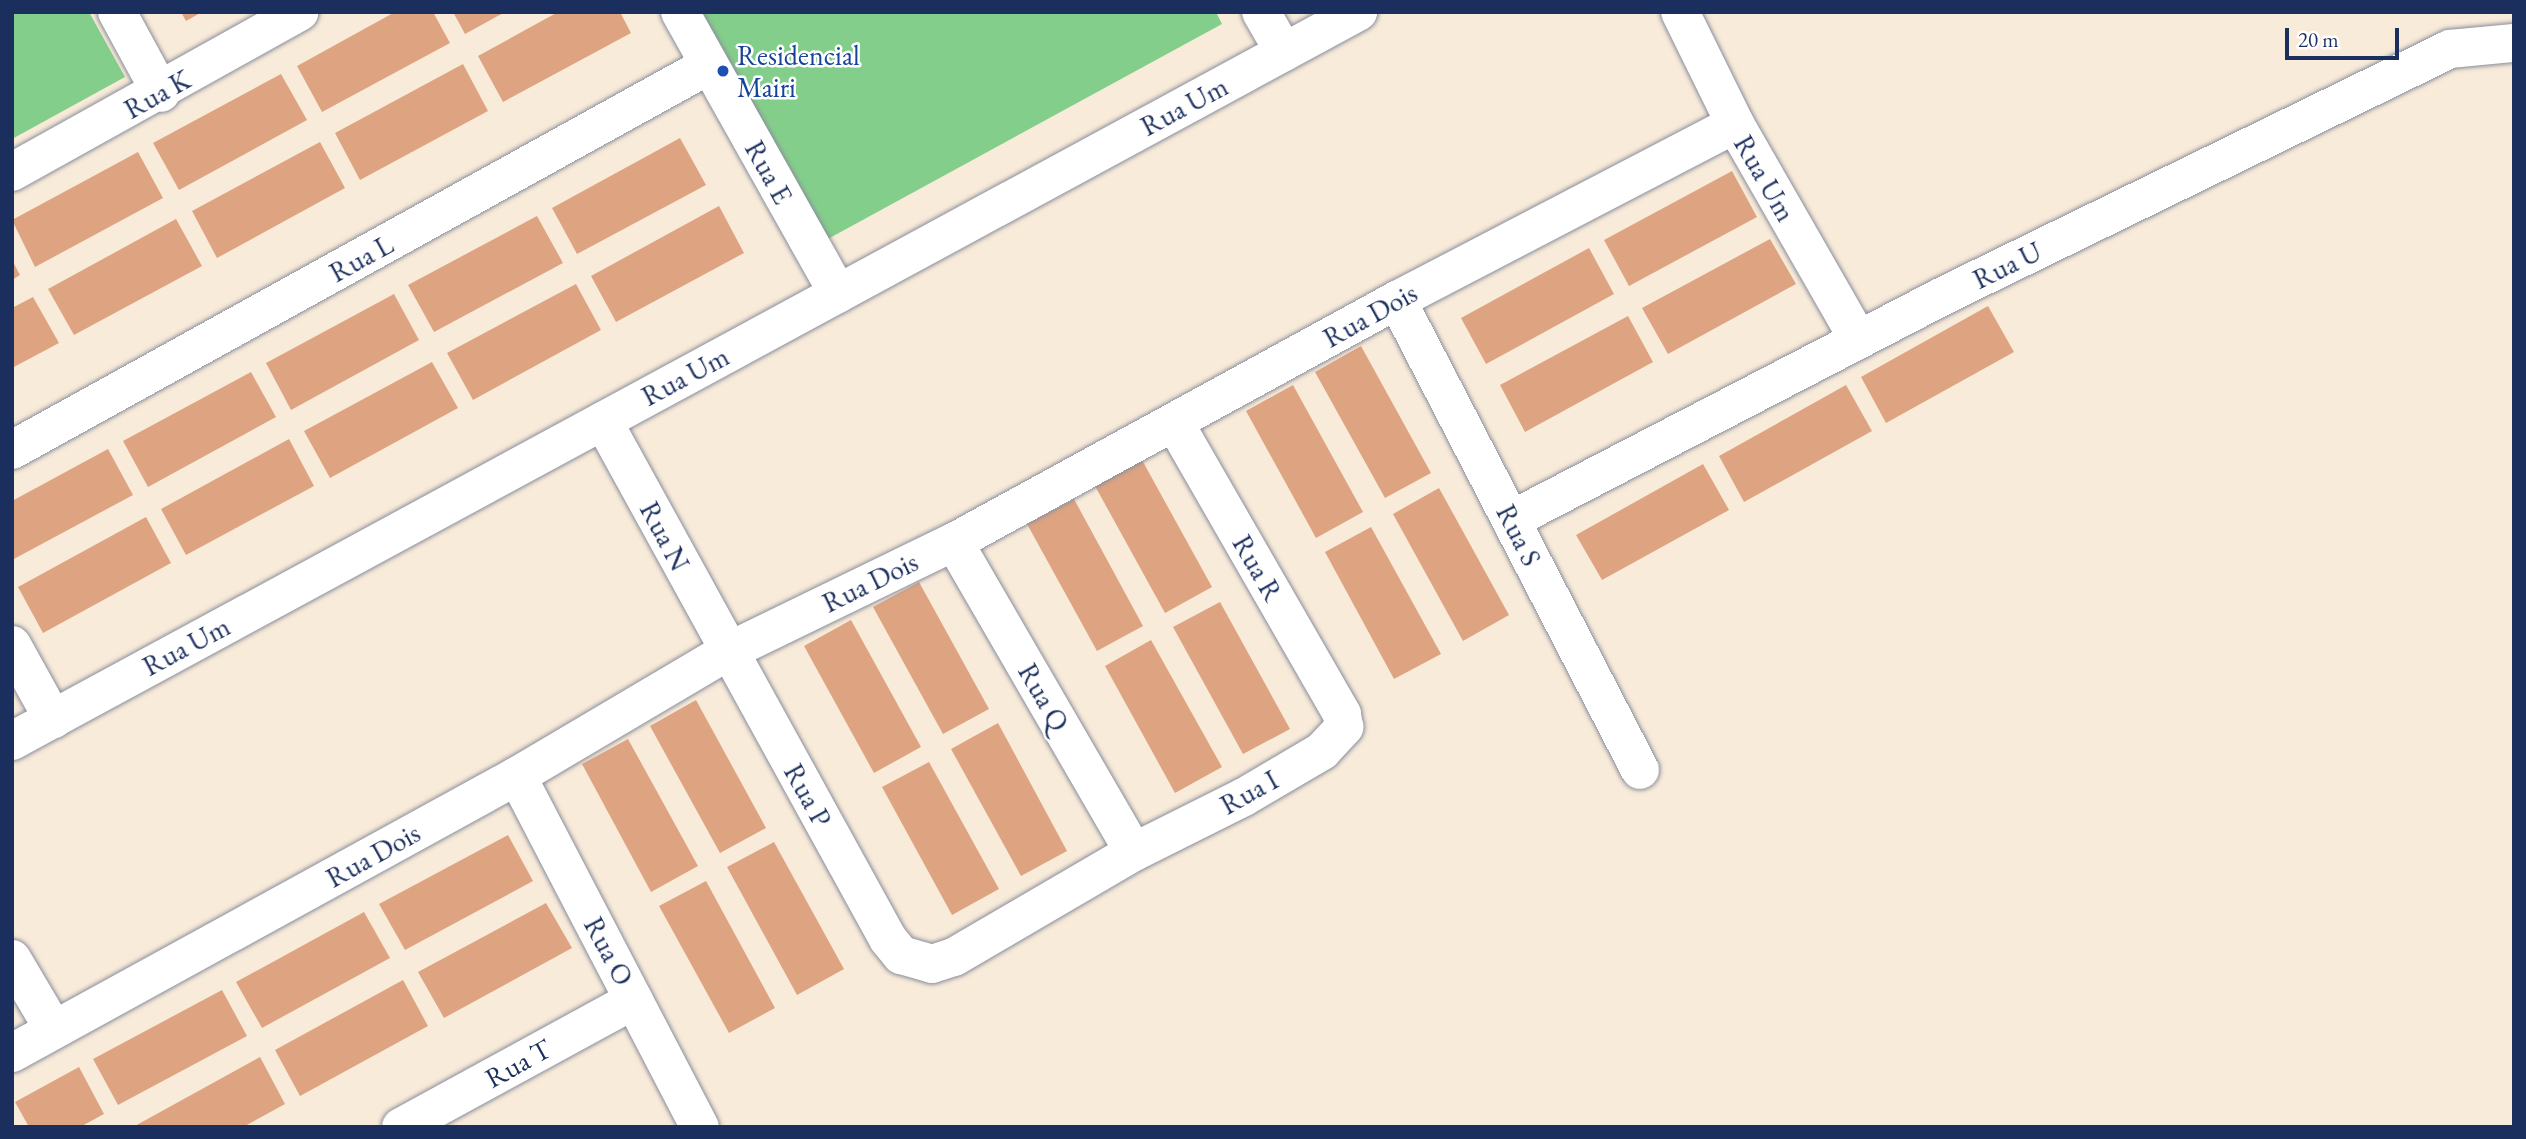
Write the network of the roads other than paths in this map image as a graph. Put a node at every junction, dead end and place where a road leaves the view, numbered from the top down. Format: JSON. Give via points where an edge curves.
{"nodes":[{"id":1,"x":117,"y":12,"type":"edge"},
{"id":2,"x":300,"y":12,"type":"edge"},
{"id":3,"x":680,"y":12,"type":"edge"},
{"id":4,"x":1261,"y":12,"type":"edge"},
{"id":5,"x":1358,"y":12,"type":"edge"},
{"id":6,"x":1680,"y":12,"type":"edge"},
{"id":7,"x":2507,"y":32,"type":"edge"},
{"id":8,"x":1284,"y":52,"type":"junction"},
{"id":9,"x":709,"y":65,"type":"junction"},
{"id":10,"x":161,"y":93,"type":"junction"},
{"id":11,"x":1735,"y":124,"type":"junction"},
{"id":12,"x":12,"y":172,"type":"edge"},
{"id":13,"x":838,"y":293,"type":"junction"},
{"id":14,"x":1397,"y":300,"type":"junction"},
{"id":15,"x":1858,"y":339,"type":"junction"},
{"id":16,"x":603,"y":421,"type":"junction"},
{"id":17,"x":1175,"y":423,"type":"junction"},
{"id":18,"x":12,"y":450,"type":"edge"},
{"id":19,"x":1511,"y":520,"type":"junction"},
{"id":20,"x":954,"y":542,"type":"junction"},
{"id":21,"x":12,"y":645,"type":"edge"},
{"id":22,"x":727,"y":652,"type":"junction"},
{"id":23,"x":1342,"y":714,"type":"joint"},
{"id":24,"x":53,"y":719,"type":"junction"},
{"id":25,"x":12,"y":741,"type":"edge"},
{"id":26,"x":1640,"y":769,"type":"dead end"},
{"id":27,"x":517,"y":776,"type":"junction"},
{"id":28,"x":1134,"y":852,"type":"junction"},
{"id":29,"x":12,"y":959,"type":"edge"},
{"id":30,"x":634,"y":1000,"type":"junction"},
{"id":31,"x":54,"y":1030,"type":"junction"},
{"id":32,"x":12,"y":1053,"type":"edge"},
{"id":33,"x":401,"y":1127,"type":"edge"},
{"id":34,"x":700,"y":1127,"type":"edge"}],
"edges":[{"from":1,"to":10,"type":"street"},
{"from":2,"to":10,"type":"street","name":"Rua K"},
{"from":3,"to":9,"type":"street","name":"Rua E"},
{"from":4,"to":8,"type":"street"},
{"from":5,"to":8,"type":"street","name":"Rua Um"},
{"from":6,"to":11,"type":"street","name":"Rua Um"},
{"from":7,"to":15,"type":"street","name":"Rua U","via":[[2450,48]]},
{"from":8,"to":13,"type":"street","name":"Rua Um"},
{"from":9,"to":13,"type":"street","name":"Rua E"},
{"from":9,"to":18,"type":"street","name":"Rua L"},
{"from":10,"to":12,"type":"street","name":"Rua K"},
{"from":11,"to":14,"type":"street","name":"Rua Dois"},
{"from":11,"to":15,"type":"street","name":"Rua Um"},
{"from":13,"to":16,"type":"street","name":"Rua Um"},
{"from":14,"to":17,"type":"street","name":"Rua Dois"},
{"from":14,"to":19,"type":"street","name":"Rua S"},
{"from":15,"to":19,"type":"street","name":"Rua U"},
{"from":16,"to":22,"type":"street","name":"Rua N"},
{"from":16,"to":24,"type":"street","name":"Rua Um"},
{"from":17,"to":20,"type":"street","name":"Rua Dois"},
{"from":17,"to":23,"type":"street","name":"Rua R"},
{"from":19,"to":26,"type":"street","name":"Rua S"},
{"from":20,"to":22,"type":"street","name":"Rua Dois"},
{"from":20,"to":28,"type":"street","name":"Rua Q"},
{"from":21,"to":24,"type":"street"},
{"from":22,"to":27,"type":"street","name":"Rua Dois"},
{"from":22,"to":28,"type":"street","name":"Rua P","via":[[901,955],[932,964],[954,957]]},
{"from":23,"to":28,"type":"street","name":"Rua I","via":[[1344,727],[1322,751]]},
{"from":24,"to":25,"type":"street","name":"Rua Um"},
{"from":27,"to":30,"type":"street","name":"Rua O"},
{"from":27,"to":31,"type":"street","name":"Rua Dois"},
{"from":29,"to":31,"type":"street"},
{"from":30,"to":33,"type":"street","name":"Rua T"},
{"from":30,"to":34,"type":"street","name":"Rua O"},
{"from":31,"to":32,"type":"street","name":"Rua Dois"}]}
